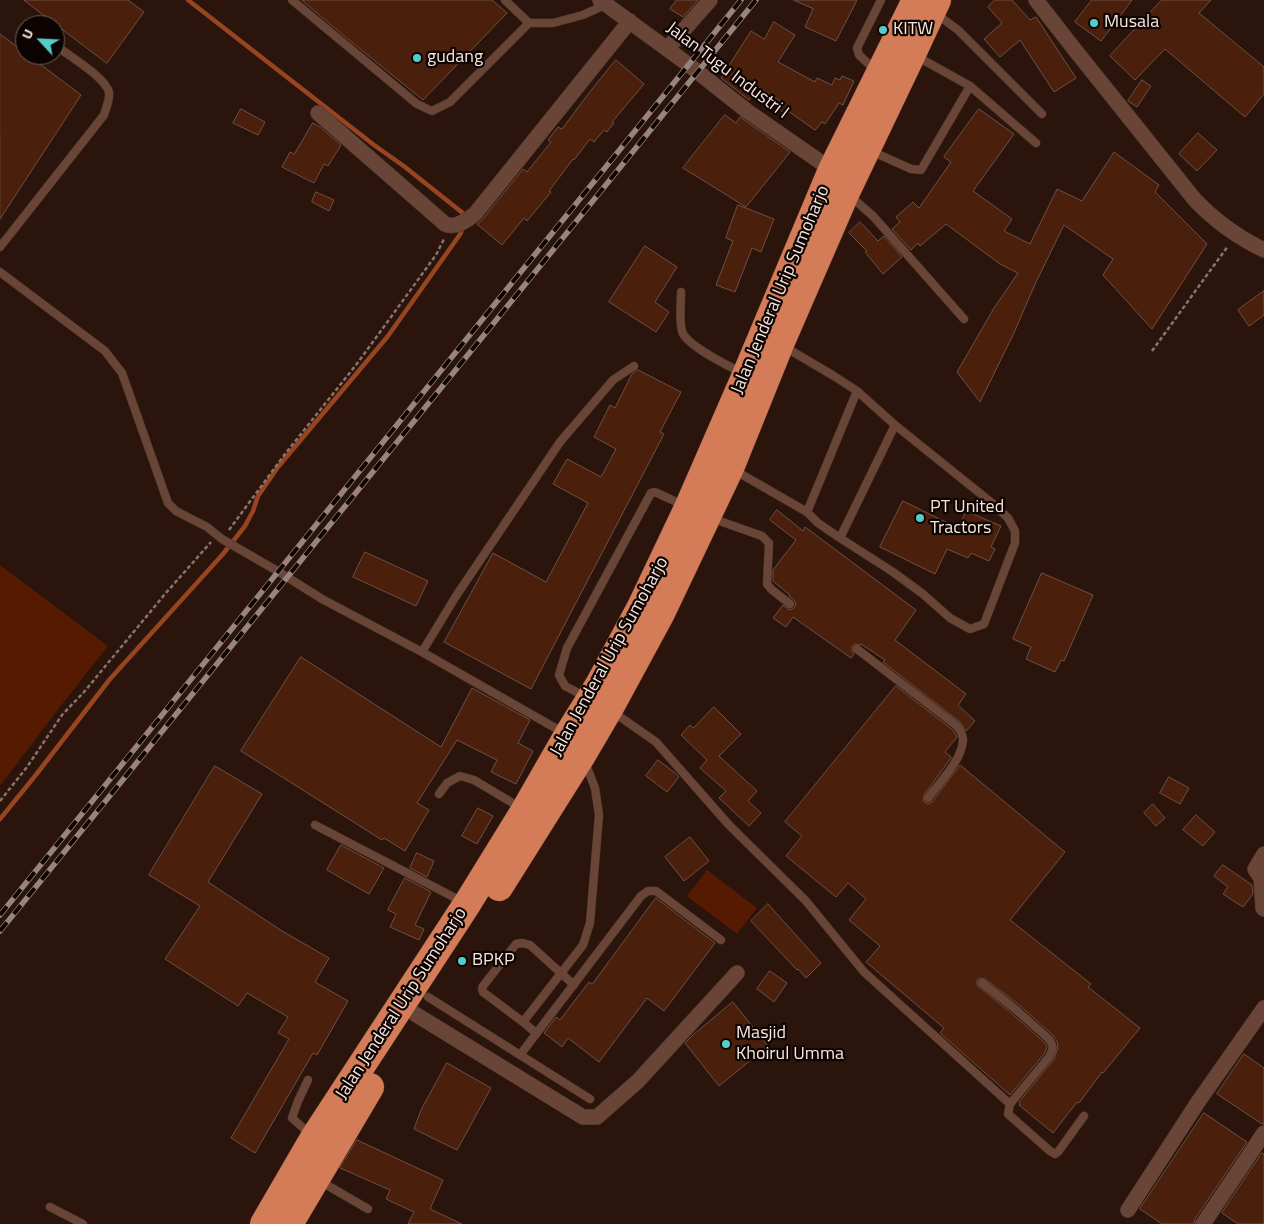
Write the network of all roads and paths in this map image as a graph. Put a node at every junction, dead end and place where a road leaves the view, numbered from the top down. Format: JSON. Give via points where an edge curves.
{"nodes":[{"id":1,"x":292,"y":0,"type":"edge"},
{"id":2,"x":505,"y":0,"type":"edge"},
{"id":3,"x":710,"y":0,"type":"edge"},
{"id":4,"x":881,"y":0,"type":"edge"},
{"id":5,"x":1036,"y":0,"type":"edge"},
{"id":6,"x":606,"y":1,"type":"edge"},
{"id":7,"x":928,"y":4,"type":"edge"},
{"id":8,"x":630,"y":21,"type":"junction"},
{"id":9,"x":529,"y":23,"type":"junction"},
{"id":10,"x":667,"y":49,"type":"junction"},
{"id":11,"x":65,"y":52,"type":"edge"},
{"id":12,"x":912,"y":54,"type":"junction"},
{"id":13,"x":880,"y":74,"type":"junction"},
{"id":14,"x":970,"y":86,"type":"junction"},
{"id":15,"x":318,"y":113,"type":"dead end"},
{"id":16,"x":1042,"y":114,"type":"dead end"},
{"id":17,"x":1036,"y":142,"type":"dead end"},
{"id":18,"x":866,"y":149,"type":"junction"},
{"id":19,"x":839,"y":181,"type":"junction"},
{"id":20,"x":452,"y":226,"type":"junction"},
{"id":21,"x":1236,"y":235,"type":"junction"},
{"id":22,"x":0,"y":247,"type":"edge"},
{"id":23,"x":1264,"y":250,"type":"edge"},
{"id":24,"x":0,"y":272,"type":"edge"},
{"id":25,"x":681,"y":292,"type":"dead end"},
{"id":26,"x":964,"y":319,"type":"dead end"},
{"id":27,"x":780,"y":344,"type":"junction"},
{"id":28,"x":1152,"y":351,"type":"dead end"},
{"id":29,"x":634,"y":366,"type":"dead end"},
{"id":30,"x":746,"y":375,"type":"junction"},
{"id":31,"x":857,"y":391,"type":"junction"},
{"id":32,"x":895,"y":425,"type":"junction"},
{"id":33,"x":730,"y":468,"type":"junction"},
{"id":34,"x":697,"y":512,"type":"junction"},
{"id":35,"x":807,"y":512,"type":"junction"},
{"id":36,"x":840,"y":538,"type":"junction"},
{"id":37,"x":222,"y":539,"type":"junction"},
{"id":38,"x":790,"y":604,"type":"dead end"},
{"id":39,"x":857,"y":649,"type":"dead end"},
{"id":40,"x":422,"y":652,"type":"junction"},
{"id":41,"x":600,"y":704,"type":"junction"},
{"id":42,"x":575,"y":745,"type":"junction"},
{"id":43,"x":439,"y":794,"type":"dead end"},
{"id":44,"x":928,"y":798,"type":"dead end"},
{"id":45,"x":0,"y":801,"type":"edge"},
{"id":46,"x":525,"y":810,"type":"junction"},
{"id":47,"x":315,"y":825,"type":"dead end"},
{"id":48,"x":1264,"y":854,"type":"edge"},
{"id":49,"x":467,"y":904,"type":"junction"},
{"id":50,"x":1264,"y":908,"type":"edge"},
{"id":51,"x":720,"y":940,"type":"dead end"},
{"id":52,"x":561,"y":973,"type":"junction"},
{"id":53,"x":737,"y":973,"type":"dead end"},
{"id":54,"x":982,"y":983,"type":"dead end"},
{"id":55,"x":574,"y":985,"type":"junction"},
{"id":56,"x":422,"y":1005,"type":"junction"},
{"id":57,"x":1264,"y":1008,"type":"edge"},
{"id":58,"x":523,"y":1022,"type":"junction"},
{"id":59,"x":536,"y":1033,"type":"junction"},
{"id":60,"x":520,"y":1055,"type":"junction"},
{"id":61,"x":308,"y":1080,"type":"dead end"},
{"id":62,"x":590,"y":1098,"type":"dead end"},
{"id":63,"x":1010,"y":1104,"type":"junction"},
{"id":64,"x":1084,"y":1116,"type":"dead end"},
{"id":65,"x":1264,"y":1133,"type":"edge"},
{"id":66,"x":314,"y":1138,"type":"junction"},
{"id":67,"x":316,"y":1179,"type":"junction"},
{"id":68,"x":50,"y":1207,"type":"dead end"},
{"id":69,"x":368,"y":1209,"type":"dead end"},
{"id":70,"x":1128,"y":1210,"type":"dead end"},
{"id":71,"x":83,"y":1224,"type":"edge"},
{"id":72,"x":264,"y":1224,"type":"edge"},
{"id":73,"x":289,"y":1224,"type":"edge"},
{"id":74,"x":1203,"y":1224,"type":"edge"}],
"edges":[{"from":1,"to":9,"type":"lane","via":[[417,104],[432,111],[450,102]]},
{"from":2,"to":9,"type":"lane"},
{"from":3,"to":10,"type":"street"},
{"from":4,"to":13,"type":"lane","via":[[857,48],[859,55]]},
{"from":5,"to":21,"type":"street","via":[[1195,200]]},
{"from":6,"to":8,"type":"street","name":"Jalan Tugu Industri I"},
{"from":6,"to":9,"type":"lane","via":[[583,15],[553,23]]},
{"from":7,"to":12,"type":"highway","name":"Jalan Jenderal Urip Sumoharjo"},
{"from":7,"to":13,"type":"highway","name":"Jalan Jenderal Urip Sumoharjo"},
{"from":7,"to":16,"type":"lane"},
{"from":8,"to":10,"type":"street","name":"Jalan Tugu Industri I"},
{"from":8,"to":20,"type":"street","via":[[475,214]]},
{"from":10,"to":19,"type":"street","name":"Jalan Tugu Industri I"},
{"from":11,"to":22,"type":"lane","via":[[106,85],[109,94],[104,115]]},
{"from":12,"to":14,"type":"lane"},
{"from":12,"to":18,"type":"highway","name":"Jalan Jenderal Urip Sumoharjo"},
{"from":13,"to":19,"type":"highway","name":"Jalan Jenderal Urip Sumoharjo"},
{"from":14,"to":17,"type":"lane"},
{"from":14,"to":18,"type":"lane","via":[[921,170],[911,169]]},
{"from":15,"to":20,"type":"street","via":[[444,224]]},
{"from":18,"to":19,"type":"highway","name":"Jalan Jenderal Urip Sumoharjo"},
{"from":19,"to":26,"type":"lane"},
{"from":19,"to":27,"type":"highway","name":"Jalan Jenderal Urip Sumoharjo"},
{"from":19,"to":30,"type":"highway","name":"Jalan Jenderal Urip Sumoharjo"},
{"from":20,"to":37,"type":"path","via":[[402,303]]},
{"from":21,"to":23,"type":"street"},
{"from":21,"to":28,"type":"path"},
{"from":24,"to":37,"type":"lane","via":[[105,351],[122,373],[168,503]]},
{"from":25,"to":30,"type":"lane","via":[[681,331],[684,337]]},
{"from":27,"to":31,"type":"lane"},
{"from":27,"to":33,"type":"highway","name":"Jalan Jenderal Urip Sumoharjo"},
{"from":29,"to":40,"type":"lane","via":[[613,380],[560,442]]},
{"from":30,"to":34,"type":"highway","name":"Jalan Jenderal Urip Sumoharjo"},
{"from":31,"to":32,"type":"lane"},
{"from":31,"to":35,"type":"lane"},
{"from":32,"to":36,"type":"lane"},
{"from":32,"to":36,"type":"lane","via":[[992,503],[1008,518],[1015,531],[1014,542],[984,624],[970,629],[950,618],[893,572]]},
{"from":33,"to":34,"type":"highway","name":"Jalan Jenderal Urip Sumoharjo"},
{"from":33,"to":35,"type":"lane"},
{"from":34,"to":38,"type":"lane","via":[[762,536],[769,543],[766,584]]},
{"from":34,"to":41,"type":"highway","name":"Jalan Jenderal Urip Sumoharjo","via":[[641,607]]},
{"from":34,"to":41,"type":"lane","via":[[651,493],[567,648],[559,675],[565,686]]},
{"from":35,"to":36,"type":"lane"},
{"from":37,"to":40,"type":"lane","via":[[322,599]]},
{"from":37,"to":45,"type":"path","via":[[154,607],[62,715]]},
{"from":39,"to":44,"type":"lane","via":[[961,731],[964,739],[958,758]]},
{"from":40,"to":42,"type":"lane"},
{"from":41,"to":42,"type":"highway","name":"Jalan Jenderal Urip Sumoharjo"},
{"from":41,"to":63,"type":"lane","via":[[656,742],[729,825],[806,901],[864,972]]},
{"from":42,"to":46,"type":"highway","name":"Jalan Jenderal Urip Sumoharjo"},
{"from":42,"to":52,"type":"lane","via":[[595,788],[599,815],[590,924],[583,945]]},
{"from":42,"to":56,"type":"highway","name":"Jalan Jenderal Urip Sumoharjo","via":[[498,889]]},
{"from":43,"to":46,"type":"lane","via":[[447,783],[460,776],[474,780]]},
{"from":46,"to":49,"type":"highway","name":"Jalan Jenderal Urip Sumoharjo"},
{"from":47,"to":49,"type":"lane"},
{"from":48,"to":50,"type":"street","via":[[1255,869],[1261,878]]},
{"from":49,"to":66,"type":"highway","name":"Jalan Jenderal Urip Sumoharjo"},
{"from":51,"to":55,"type":"lane","via":[[656,891],[648,891]]},
{"from":52,"to":55,"type":"lane"},
{"from":52,"to":58,"type":"lane"},
{"from":52,"to":58,"type":"lane","via":[[530,945],[522,943],[516,944],[482,986],[483,992]]},
{"from":53,"to":56,"type":"street","via":[[638,1081],[597,1117],[583,1117]]},
{"from":54,"to":63,"type":"lane","via":[[1053,1044],[1049,1057]]},
{"from":55,"to":59,"type":"lane"},
{"from":56,"to":60,"type":"lane"},
{"from":56,"to":67,"type":"highway","name":"Jalan Jenderal Urip Sumoharjo","via":[[350,1118]]},
{"from":57,"to":70,"type":"street"},
{"from":58,"to":59,"type":"lane"},
{"from":59,"to":60,"type":"lane"},
{"from":60,"to":62,"type":"lane"},
{"from":61,"to":66,"type":"lane","via":[[292,1118]]},
{"from":63,"to":64,"type":"lane","via":[[1008,1114],[1055,1154]]},
{"from":65,"to":74,"type":"street"},
{"from":66,"to":72,"type":"highway","name":"Jalan Jenderal Urip Sumoharjo"},
{"from":67,"to":69,"type":"lane"},
{"from":67,"to":73,"type":"highway","name":"Jalan Jenderal Urip Sumoharjo"},
{"from":68,"to":71,"type":"lane"}]}
